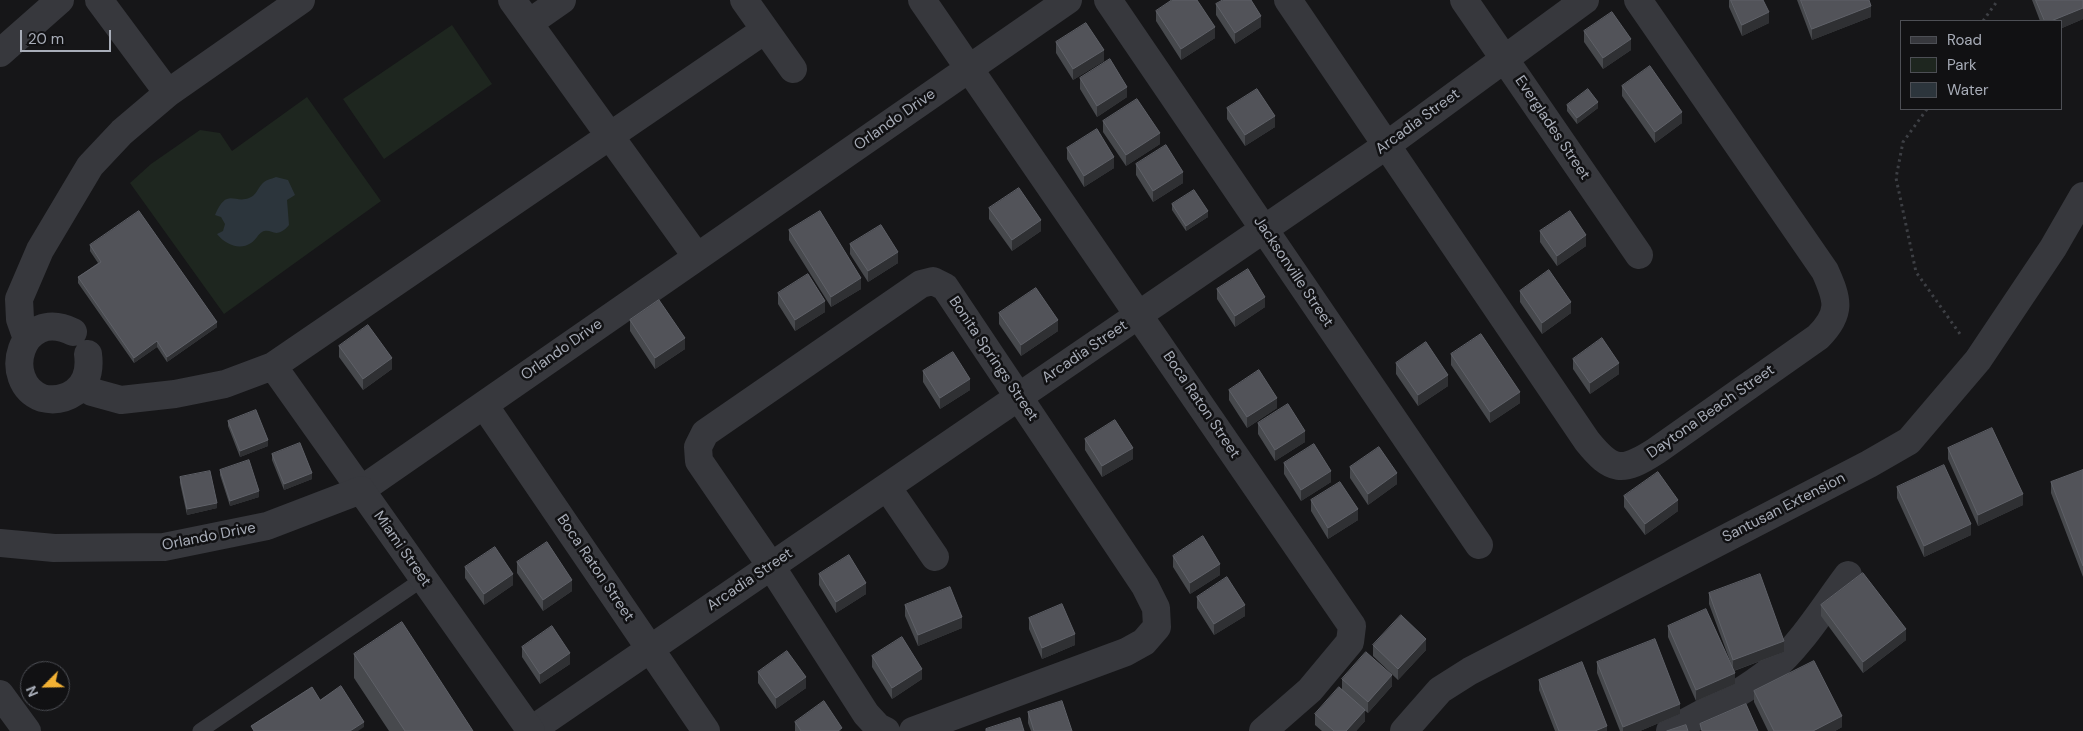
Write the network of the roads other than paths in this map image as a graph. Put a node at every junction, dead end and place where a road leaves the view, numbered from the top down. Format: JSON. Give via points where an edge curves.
{"nodes":[{"id":1,"x":60,"y":0,"type":"edge"},
{"id":2,"x":99,"y":0,"type":"edge"},
{"id":3,"x":301,"y":0,"type":"edge"},
{"id":4,"x":512,"y":0,"type":"edge"},
{"id":5,"x":562,"y":0,"type":"edge"},
{"id":6,"x":744,"y":0,"type":"edge"},
{"id":7,"x":922,"y":0,"type":"edge"},
{"id":8,"x":1068,"y":0,"type":"edge"},
{"id":9,"x":1108,"y":0,"type":"edge"},
{"id":10,"x":1288,"y":0,"type":"edge"},
{"id":11,"x":1464,"y":0,"type":"edge"},
{"id":12,"x":1585,"y":0,"type":"edge"},
{"id":13,"x":1638,"y":0,"type":"edge"},
{"id":14,"x":529,"y":23,"type":"junction"},
{"id":15,"x":765,"y":30,"type":"junction"},
{"id":16,"x":0,"y":53,"type":"edge"},
{"id":17,"x":1504,"y":58,"type":"junction"},
{"id":18,"x":969,"y":68,"type":"junction"},
{"id":19,"x":792,"y":69,"type":"dead end"},
{"id":20,"x":168,"y":93,"type":"junction"},
{"id":21,"x":610,"y":136,"type":"junction"},
{"id":22,"x":1388,"y":145,"type":"junction"},
{"id":23,"x":2083,"y":196,"type":"edge"},
{"id":24,"x":1264,"y":230,"type":"junction"},
{"id":25,"x":1639,"y":255,"type":"dead end"},
{"id":26,"x":697,"y":257,"type":"junction"},
{"id":27,"x":9,"y":296,"type":"edge"},
{"id":28,"x":1139,"y":315,"type":"junction"},
{"id":29,"x":73,"y":332,"type":"dead end"},
{"id":30,"x":26,"y":336,"type":"junction"},
{"id":31,"x":88,"y":354,"type":"dead end"},
{"id":32,"x":274,"y":366,"type":"junction"},
{"id":33,"x":82,"y":385,"type":"junction"},
{"id":34,"x":1019,"y":397,"type":"junction"},
{"id":35,"x":484,"y":404,"type":"junction"},
{"id":36,"x":887,"y":487,"type":"junction"},
{"id":37,"x":360,"y":490,"type":"junction"},
{"id":38,"x":0,"y":543,"type":"edge"},
{"id":39,"x":1479,"y":545,"type":"dead end"},
{"id":40,"x":935,"y":557,"type":"dead end"},
{"id":41,"x":771,"y":566,"type":"junction"},
{"id":42,"x":1848,"y":575,"type":"dead end"},
{"id":43,"x":423,"y":579,"type":"junction"},
{"id":44,"x":650,"y":649,"type":"junction"},
{"id":45,"x":0,"y":694,"type":"edge"},
{"id":46,"x":27,"y":731,"type":"edge"},
{"id":47,"x":200,"y":731,"type":"edge"},
{"id":48,"x":530,"y":731,"type":"edge"},
{"id":49,"x":706,"y":731,"type":"edge"},
{"id":50,"x":886,"y":731,"type":"edge"},
{"id":51,"x":912,"y":731,"type":"edge"},
{"id":52,"x":1264,"y":731,"type":"edge"},
{"id":53,"x":1404,"y":731,"type":"edge"},
{"id":54,"x":1670,"y":731,"type":"edge"}],
"edges":[{"from":1,"to":16,"type":"street"},
{"from":2,"to":20,"type":"street"},
{"from":3,"to":20,"type":"street"},
{"from":4,"to":14,"type":"street"},
{"from":5,"to":14,"type":"street"},
{"from":6,"to":15,"type":"street"},
{"from":7,"to":18,"type":"street","name":"Boca Raton Street"},
{"from":8,"to":18,"type":"street","name":"Orlando Drive"},
{"from":9,"to":24,"type":"street","name":"Jacksonville Street"},
{"from":10,"to":22,"type":"street","name":"Daytona Beach Street"},
{"from":11,"to":17,"type":"street","name":"Everglades Street"},
{"from":12,"to":17,"type":"street","name":"Arcadia Street"},
{"from":13,"to":22,"type":"street","name":"Daytona Beach Street","via":[[1825,271],[1837,309],[1830,326],[1818,338],[1636,464],[1616,467],[1600,457],[1586,440]]},
{"from":14,"to":21,"type":"street"},
{"from":15,"to":19,"type":"street"},
{"from":15,"to":21,"type":"street"},
{"from":17,"to":22,"type":"street","name":"Arcadia Street"},
{"from":17,"to":25,"type":"street","name":"Everglades Street"},
{"from":18,"to":26,"type":"street","name":"Orlando Drive"},
{"from":18,"to":28,"type":"street","name":"Boca Raton Street"},
{"from":20,"to":27,"type":"street","via":[[122,132],[90,166]]},
{"from":21,"to":26,"type":"street"},
{"from":21,"to":32,"type":"street"},
{"from":22,"to":24,"type":"street","name":"Arcadia Street"},
{"from":23,"to":53,"type":"street","name":"Santusan Extension","via":[[2053,248],[1978,360],[1908,441],[1870,464],[1470,671],[1440,690]]},
{"from":24,"to":28,"type":"street","name":"Arcadia Street"},
{"from":24,"to":39,"type":"street","name":"Jacksonville Street"},
{"from":26,"to":35,"type":"street","name":"Orlando Drive"},
{"from":27,"to":30,"type":"street"},
{"from":28,"to":34,"type":"street","name":"Arcadia Street"},
{"from":28,"to":52,"type":"street","name":"Boca Raton Street","via":[[1352,626],[1350,642],[1310,690]]},
{"from":29,"to":30,"type":"street","via":[[48,326]]},
{"from":30,"to":33,"type":"street","via":[[18,351],[16,368],[29,391],[53,400],[70,395]]},
{"from":31,"to":33,"type":"street","via":[[89,371]]},
{"from":32,"to":33,"type":"street","via":[[225,384],[121,400],[92,392]]},
{"from":32,"to":37,"type":"street","name":"Miami Street"},
{"from":34,"to":36,"type":"street","name":"Arcadia Street"},
{"from":34,"to":41,"type":"street","name":"Bonita Springs Street","via":[[944,287],[933,281],[921,284],[705,434],[701,440],[699,461]]},
{"from":34,"to":51,"type":"street","name":"Bonita Springs Street","via":[[1145,586],[1156,608],[1157,627],[1144,642],[1126,652]]},
{"from":35,"to":37,"type":"street","name":"Orlando Drive"},
{"from":35,"to":44,"type":"street","name":"Boca Raton Street"},
{"from":36,"to":40,"type":"street"},
{"from":36,"to":41,"type":"street","name":"Arcadia Street"},
{"from":37,"to":38,"type":"street","name":"Orlando Drive","via":[[267,526],[164,547],[54,548]]},
{"from":37,"to":43,"type":"street","name":"Miami Street"},
{"from":41,"to":44,"type":"street","name":"Arcadia Street"},
{"from":41,"to":50,"type":"street","name":"Bonita Springs Street","via":[[866,714]]},
{"from":42,"to":54,"type":"street","via":[[1794,647],[1773,669],[1734,697]]},
{"from":43,"to":47,"type":"lane"},
{"from":43,"to":48,"type":"street","name":"Miami Street"},
{"from":44,"to":48,"type":"street","name":"Arcadia Street"},
{"from":44,"to":49,"type":"street","name":"Boca Raton Street"},
{"from":45,"to":46,"type":"street"}]}
